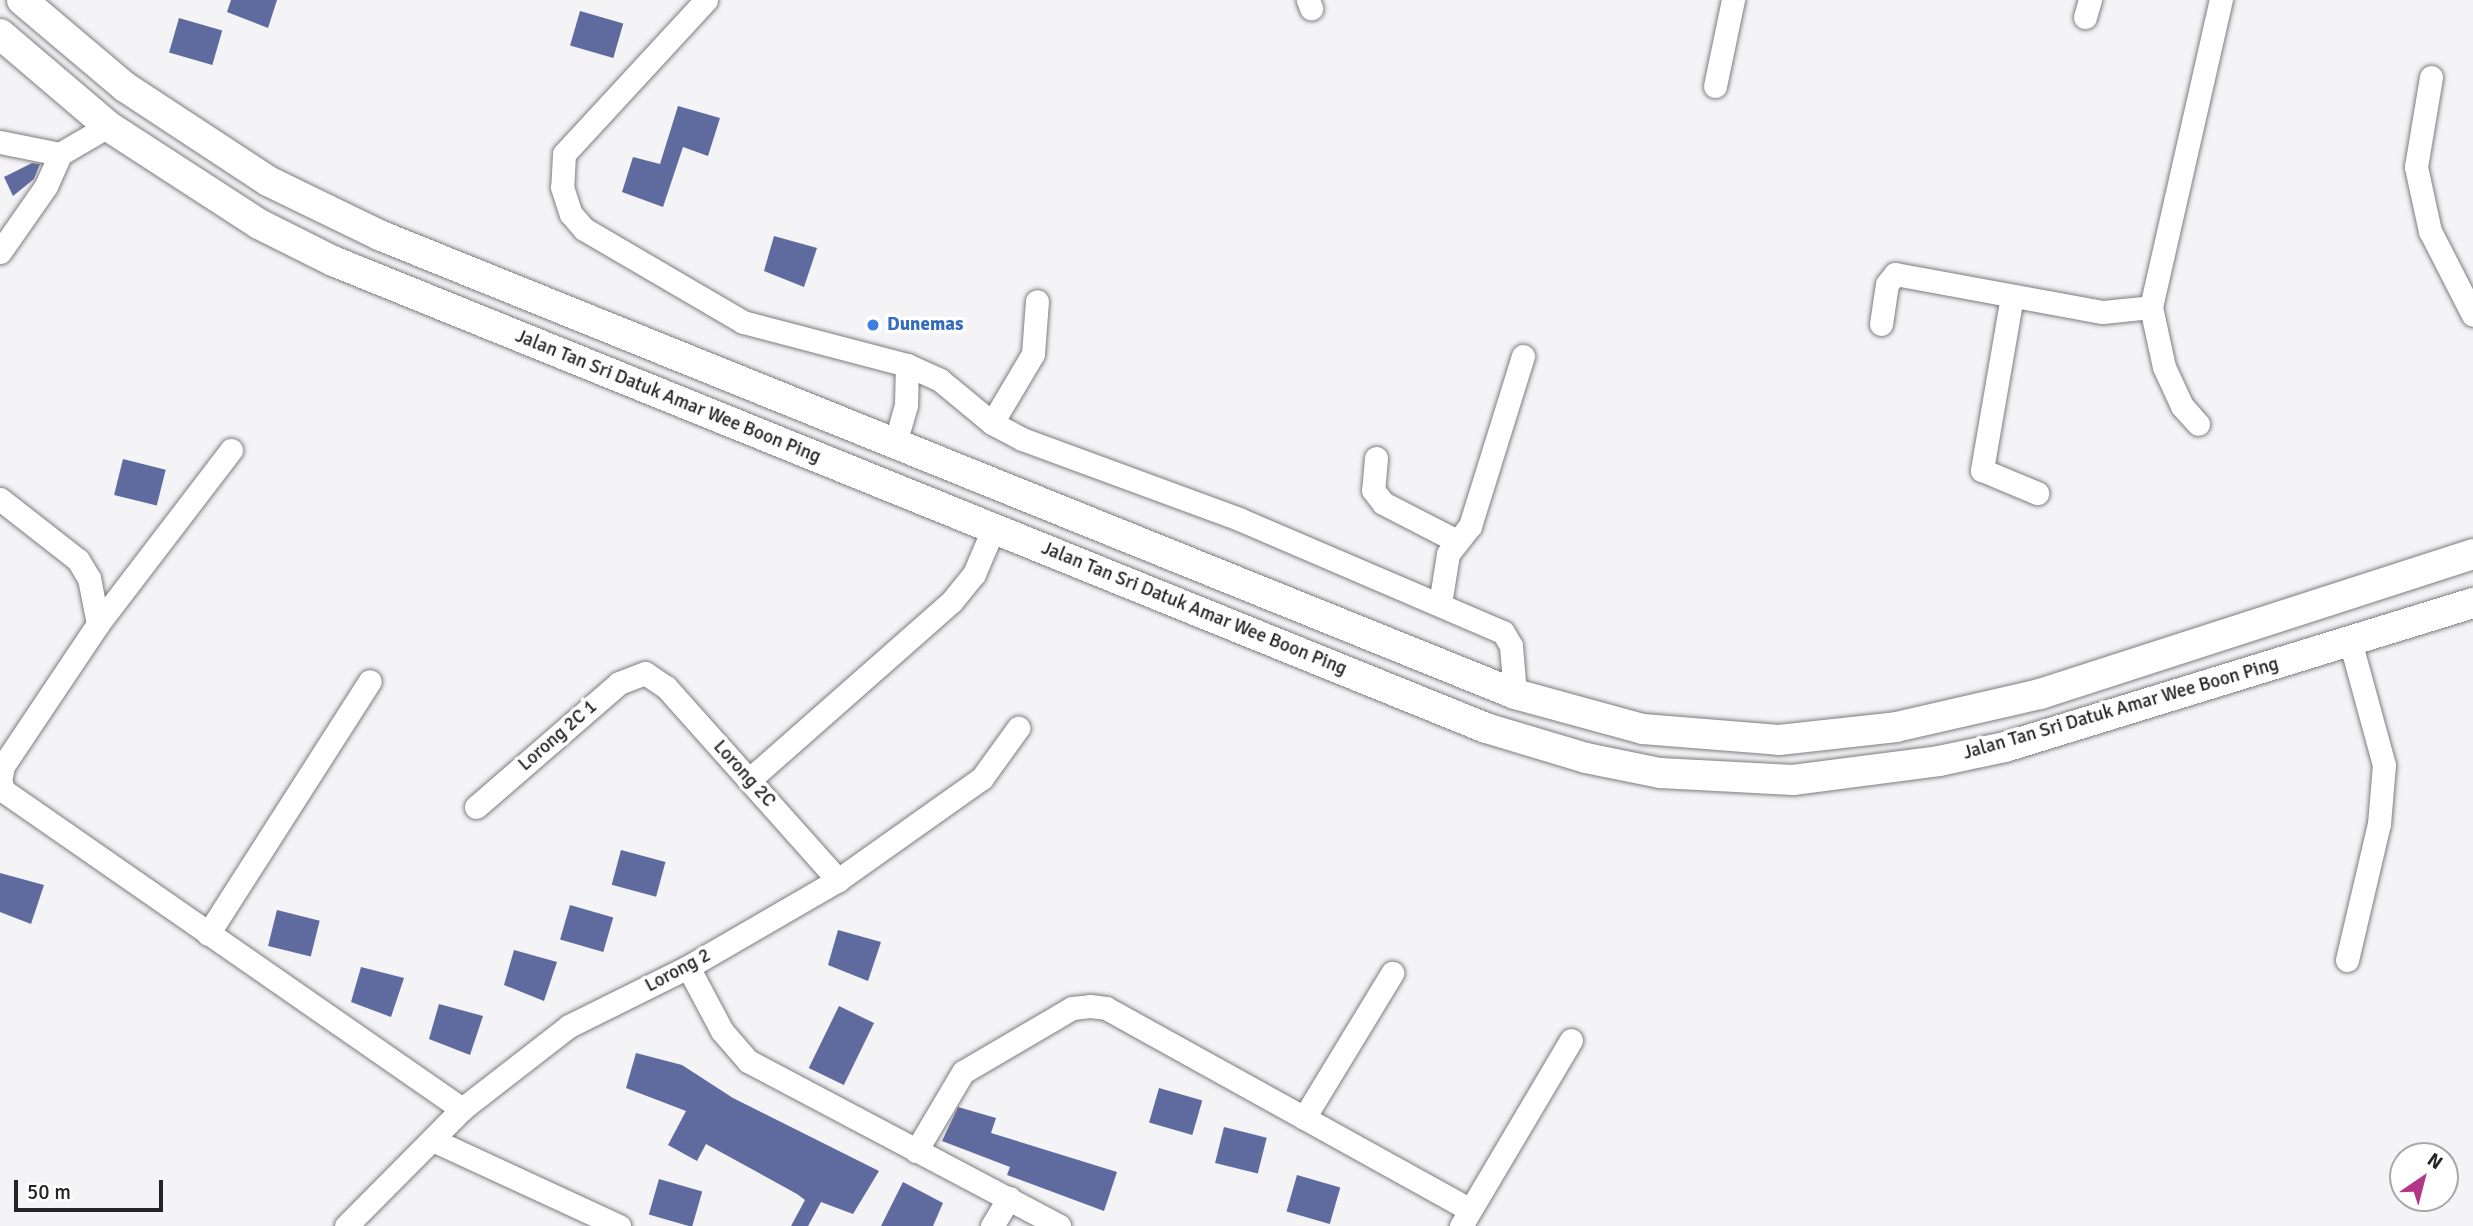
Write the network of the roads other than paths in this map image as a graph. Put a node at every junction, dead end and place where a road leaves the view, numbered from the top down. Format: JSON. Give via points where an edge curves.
{"nodes":[{"id":1,"x":22,"y":0,"type":"edge"},
{"id":2,"x":706,"y":0,"type":"edge"},
{"id":3,"x":1733,"y":0,"type":"edge"},
{"id":4,"x":2221,"y":0,"type":"edge"},
{"id":5,"x":0,"y":34,"type":"edge"},
{"id":6,"x":2431,"y":77,"type":"dead end"},
{"id":7,"x":1715,"y":86,"type":"dead end"},
{"id":8,"x":108,"y":126,"type":"junction"},
{"id":9,"x":0,"y":142,"type":"edge"},
{"id":10,"x":60,"y":154,"type":"junction"},
{"id":11,"x":0,"y":252,"type":"edge"},
{"id":12,"x":2012,"y":296,"type":"junction"},
{"id":13,"x":1037,"y":301,"type":"dead end"},
{"id":14,"x":2151,"y":307,"type":"junction"},
{"id":15,"x":2473,"y":315,"type":"edge"},
{"id":16,"x":1881,"y":324,"type":"dead end"},
{"id":17,"x":1523,"y":356,"type":"dead end"},
{"id":18,"x":907,"y":366,"type":"junction"},
{"id":19,"x":992,"y":423,"type":"junction"},
{"id":20,"x":2198,"y":424,"type":"dead end"},
{"id":21,"x":896,"y":440,"type":"junction"},
{"id":22,"x":232,"y":450,"type":"dead end"},
{"id":23,"x":1376,"y":458,"type":"dead end"},
{"id":24,"x":2037,"y":493,"type":"dead end"},
{"id":25,"x":0,"y":499,"type":"edge"},
{"id":26,"x":994,"y":527,"type":"junction"},
{"id":27,"x":1457,"y":541,"type":"junction"},
{"id":28,"x":2473,"y":554,"type":"edge"},
{"id":29,"x":2473,"y":603,"type":"edge"},
{"id":30,"x":1440,"y":604,"type":"junction"},
{"id":31,"x":98,"y":624,"type":"junction"},
{"id":32,"x":2350,"y":641,"type":"junction"},
{"id":33,"x":645,"y":673,"type":"joint"},
{"id":34,"x":370,"y":681,"type":"dead end"},
{"id":35,"x":1515,"y":694,"type":"junction"},
{"id":36,"x":1018,"y":728,"type":"dead end"},
{"id":37,"x":750,"y":780,"type":"junction"},
{"id":38,"x":476,"y":807,"type":"dead end"},
{"id":39,"x":838,"y":880,"type":"junction"},
{"id":40,"x":208,"y":934,"type":"junction"},
{"id":41,"x":2347,"y":960,"type":"dead end"},
{"id":42,"x":688,"y":967,"type":"junction"},
{"id":43,"x":1392,"y":973,"type":"dead end"},
{"id":44,"x":1571,"y":1040,"type":"dead end"},
{"id":45,"x":462,"y":1109,"type":"junction"},
{"id":46,"x":1304,"y":1118,"type":"junction"},
{"id":47,"x":435,"y":1141,"type":"junction"},
{"id":48,"x":916,"y":1152,"type":"junction"},
{"id":49,"x":1009,"y":1198,"type":"junction"},
{"id":50,"x":1465,"y":1218,"type":"edge"},
{"id":51,"x":346,"y":1226,"type":"edge"},
{"id":52,"x":620,"y":1226,"type":"edge"},
{"id":53,"x":992,"y":1226,"type":"edge"},
{"id":54,"x":1059,"y":1226,"type":"edge"}],
"edges":[{"from":1,"to":21,"type":"main road","name":"Jalan Tan Sri Datuk Amar Wee Boon Ping","via":[[125,87],[268,181],[379,235]]},
{"from":2,"to":18,"type":"street","via":[[564,154],[562,187],[571,214],[584,229],[743,322]]},
{"from":3,"to":7,"type":"street"},
{"from":4,"to":14,"type":"street"},
{"from":5,"to":8,"type":"main road","name":"Jalan Tan Sri Datuk Amar Wee Boon Ping"},
{"from":6,"to":15,"type":"street","via":[[2416,167],[2430,231]]},
{"from":8,"to":10,"type":"street"},
{"from":8,"to":26,"type":"main road","name":"Jalan Tan Sri Datuk Amar Wee Boon Ping","via":[[259,224],[333,261]]},
{"from":9,"to":10,"type":"street"},
{"from":10,"to":11,"type":"street","via":[[46,186]]},
{"from":12,"to":14,"type":"street","via":[[2104,312]]},
{"from":12,"to":16,"type":"street","via":[[1895,274],[1887,284]]},
{"from":12,"to":24,"type":"street","via":[[1982,470]]},
{"from":13,"to":19,"type":"street","via":[[1033,354]]},
{"from":14,"to":20,"type":"street","via":[[2164,367],[2182,406]]},
{"from":17,"to":27,"type":"street","via":[[1470,526]]},
{"from":18,"to":19,"type":"street","via":[[940,380]]},
{"from":18,"to":21,"type":"street","via":[[906,405]]},
{"from":19,"to":30,"type":"street"},
{"from":21,"to":35,"type":"main road","name":"Jalan Tan Sri Datuk Amar Wee Boon Ping"},
{"from":22,"to":31,"type":"street"},
{"from":23,"to":27,"type":"street","via":[[1373,491],[1384,503]]},
{"from":25,"to":31,"type":"street","via":[[78,560],[89,578]]},
{"from":26,"to":32,"type":"main road","name":"Jalan Tan Sri Datuk Amar Wee Boon Ping","via":[[1486,728],[1586,758],[1729,779],[1867,773],[2005,747]]},
{"from":26,"to":37,"type":"street","via":[[974,574],[952,601]]},
{"from":27,"to":30,"type":"street","via":[[1444,568]]},
{"from":28,"to":35,"type":"main road","name":"Jalan Tan Sri Datuk Amar Wee Boon Ping","via":[[2040,694],[1896,727],[1779,740],[1657,730]]},
{"from":29,"to":32,"type":"main road","name":"Jalan Tan Sri Datuk Amar Wee Boon Ping"},
{"from":30,"to":35,"type":"street","via":[[1503,632],[1511,646]]},
{"from":31,"to":40,"type":"street","via":[[3,766],[0,781],[4,791]]},
{"from":32,"to":41,"type":"street","via":[[2384,765],[2379,824]]},
{"from":33,"to":37,"type":"street","name":"Lorong 2C","via":[[666,687]]},
{"from":33,"to":38,"type":"street","name":"Lorong 2C 1","via":[[619,683]]},
{"from":34,"to":40,"type":"street"},
{"from":36,"to":39,"type":"street","name":"Lorong 2","via":[[982,778]]},
{"from":37,"to":39,"type":"street","name":"Lorong 2C"},
{"from":39,"to":42,"type":"street","name":"Lorong 2"},
{"from":40,"to":45,"type":"street"},
{"from":42,"to":45,"type":"street","name":"Lorong 2","via":[[569,1026]]},
{"from":42,"to":48,"type":"street","via":[[722,1031],[748,1061]]},
{"from":43,"to":46,"type":"street"},
{"from":44,"to":50,"type":"street"},
{"from":45,"to":47,"type":"street","name":"Lorong 2"},
{"from":46,"to":48,"type":"street","via":[[1106,1009],[1090,1006],[1072,1008],[963,1072]]},
{"from":46,"to":50,"type":"street"},
{"from":47,"to":51,"type":"street","name":"Lorong 2"},
{"from":47,"to":52,"type":"street"},
{"from":48,"to":49,"type":"street"},
{"from":49,"to":53,"type":"street"},
{"from":49,"to":54,"type":"street"}]}
